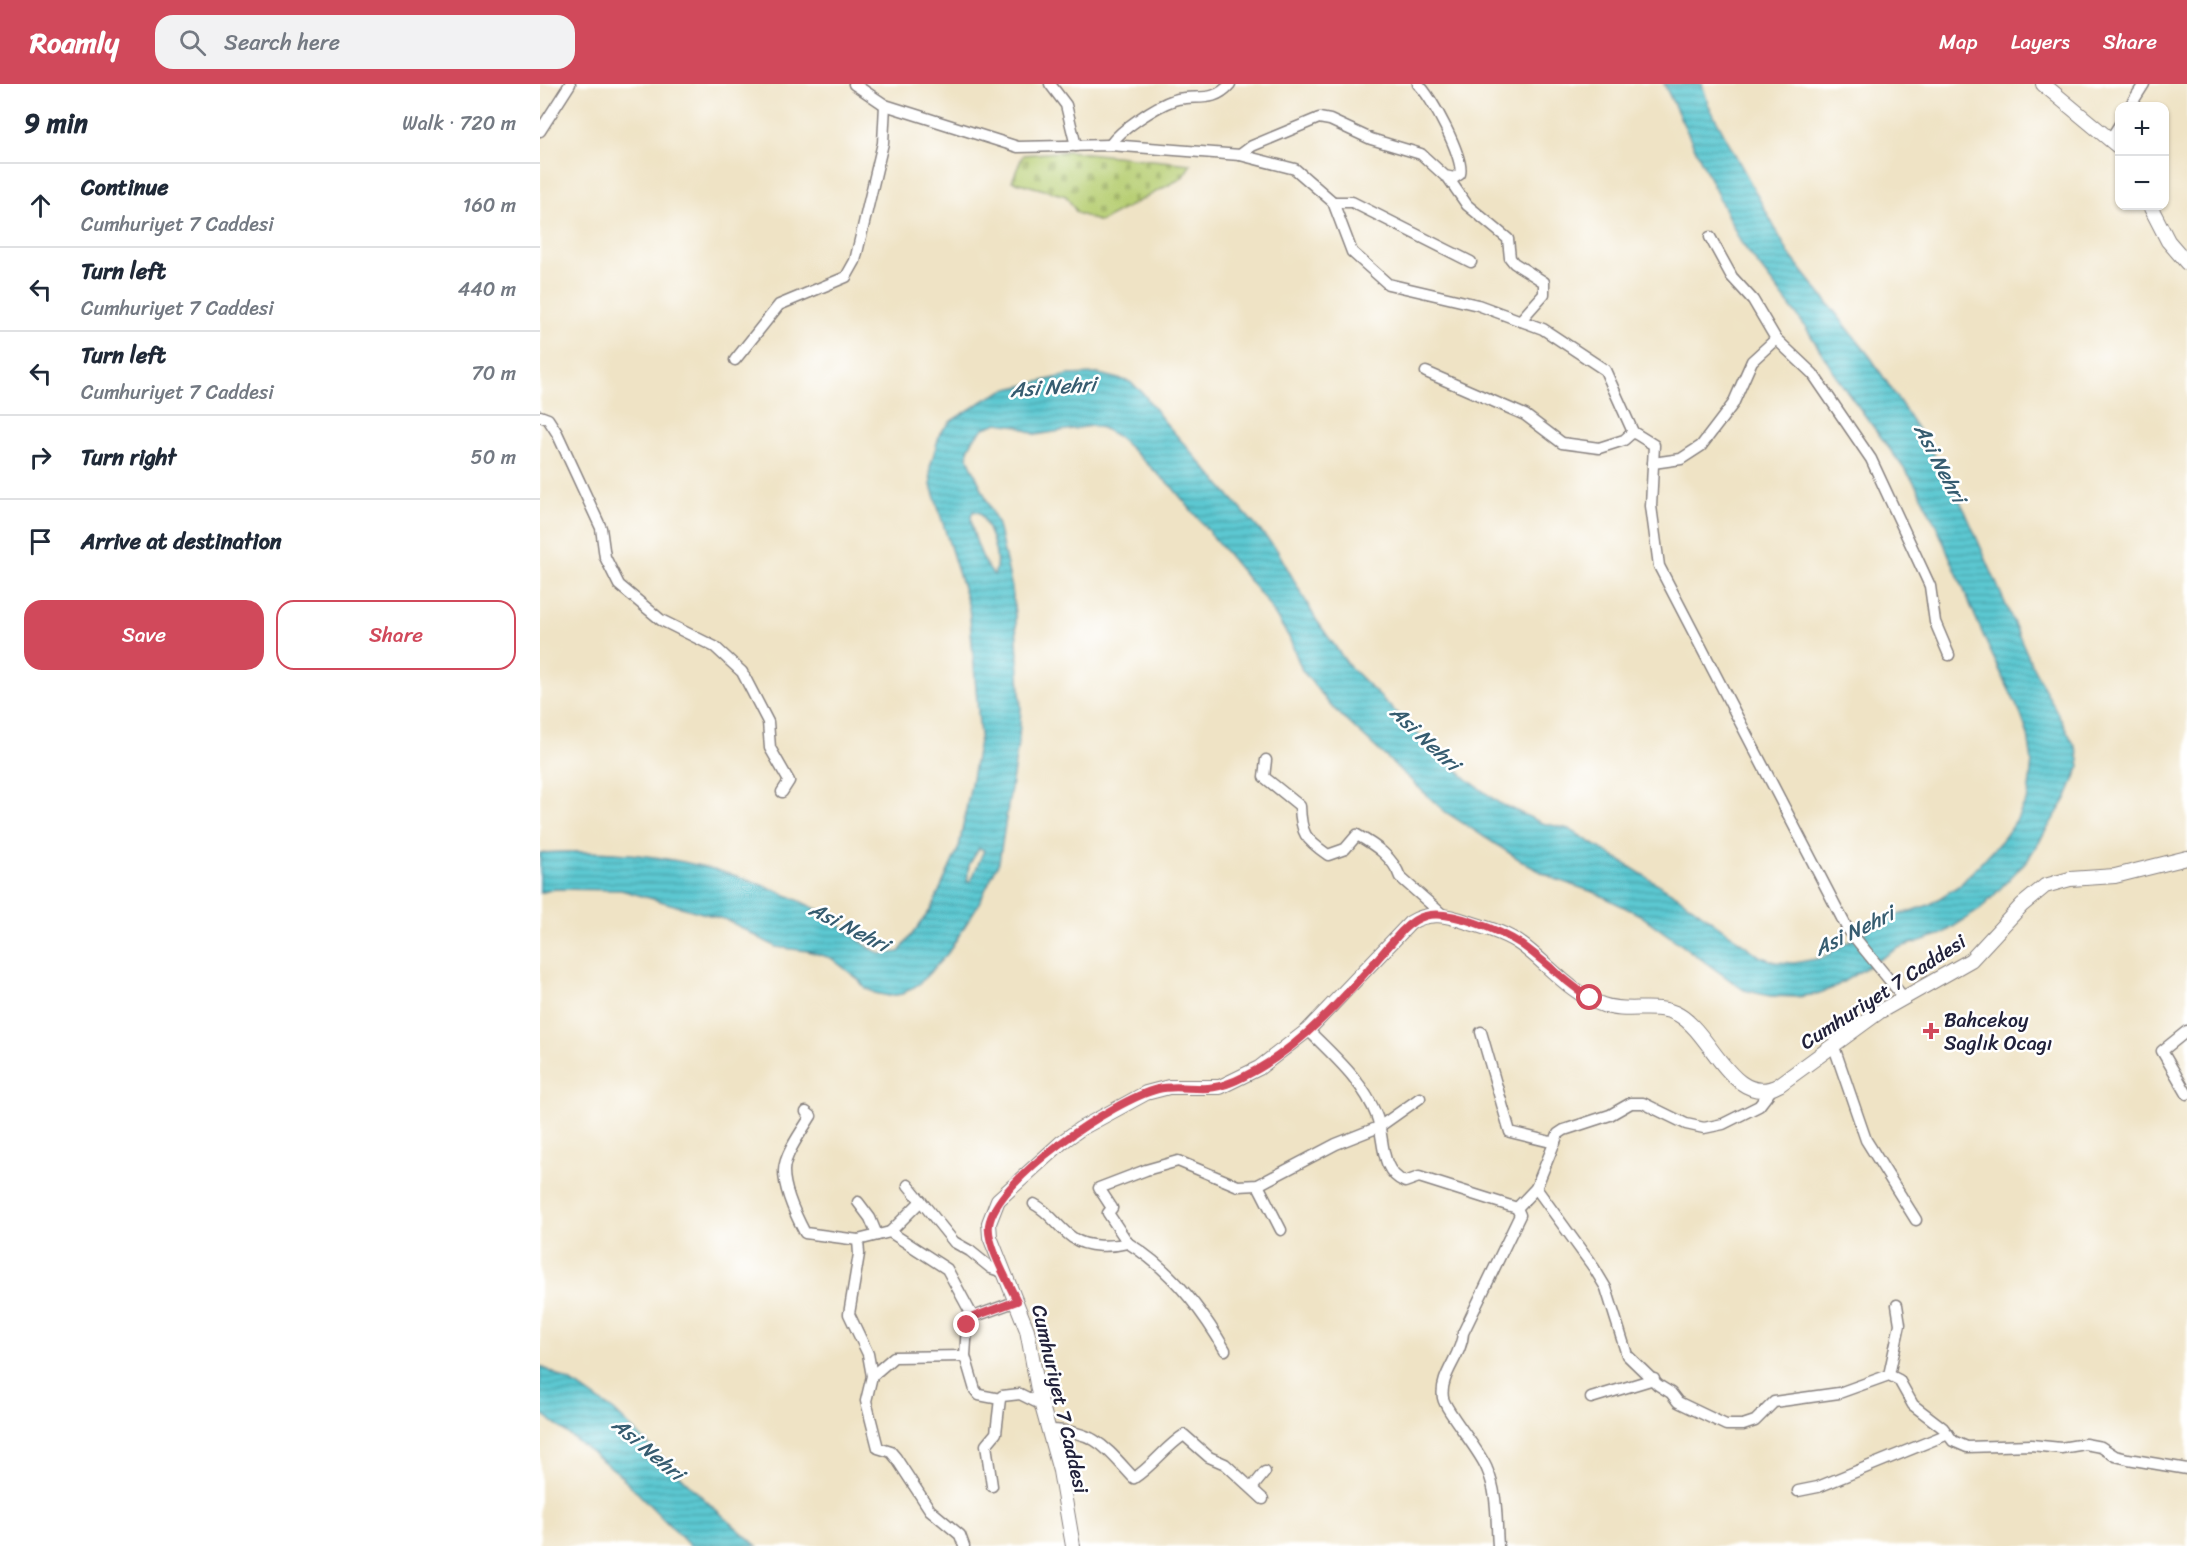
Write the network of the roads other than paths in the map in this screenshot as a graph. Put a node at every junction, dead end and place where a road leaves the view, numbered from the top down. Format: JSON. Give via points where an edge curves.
{"nodes":[{"id":1,"x":570,"y":84,"type":"edge"},
{"id":2,"x":854,"y":84,"type":"edge"},
{"id":3,"x":1050,"y":84,"type":"edge"},
{"id":4,"x":1230,"y":84,"type":"edge"},
{"id":5,"x":1418,"y":84,"type":"edge"},
{"id":6,"x":2043,"y":84,"type":"edge"},
{"id":7,"x":2144,"y":84,"type":"edge"},
{"id":8,"x":2133,"y":102,"type":"edge"},
{"id":9,"x":885,"y":105,"type":"junction"},
{"id":10,"x":540,"y":131,"type":"edge"},
{"id":11,"x":2115,"y":144,"type":"edge"},
{"id":12,"x":1110,"y":145,"type":"junction"},
{"id":13,"x":1076,"y":146,"type":"junction"},
{"id":14,"x":1239,"y":155,"type":"junction"},
{"id":15,"x":1449,"y":179,"type":"junction"},
{"id":16,"x":1333,"y":202,"type":"junction"},
{"id":17,"x":2152,"y":210,"type":"edge"},
{"id":18,"x":1710,"y":237,"type":"dead end"},
{"id":19,"x":1471,"y":262,"type":"dead end"},
{"id":20,"x":2187,"y":263,"type":"edge"},
{"id":21,"x":1521,"y":321,"type":"junction"},
{"id":22,"x":1776,"y":339,"type":"junction"},
{"id":23,"x":735,"y":360,"type":"dead end"},
{"id":24,"x":1426,"y":372,"type":"dead end"},
{"id":25,"x":540,"y":416,"type":"edge"},
{"id":26,"x":1633,"y":432,"type":"junction"},
{"id":27,"x":1653,"y":463,"type":"junction"},
{"id":28,"x":1949,"y":655,"type":"dead end"},
{"id":29,"x":1266,"y":760,"type":"dead end"},
{"id":30,"x":782,"y":792,"type":"dead end"},
{"id":31,"x":2187,"y":858,"type":"edge"},
{"id":32,"x":1443,"y":915,"type":"junction"},
{"id":33,"x":1900,"y":994,"type":"junction"},
{"id":34,"x":1308,"y":1030,"type":"junction"},
{"id":35,"x":2187,"y":1031,"type":"edge"},
{"id":36,"x":1481,"y":1032,"type":"dead end"},
{"id":37,"x":1833,"y":1044,"type":"junction"},
{"id":38,"x":1772,"y":1089,"type":"junction"},
{"id":39,"x":2187,"y":1094,"type":"edge"},
{"id":40,"x":1420,"y":1098,"type":"dead end"},
{"id":41,"x":806,"y":1112,"type":"dead end"},
{"id":42,"x":1379,"y":1127,"type":"junction"},
{"id":43,"x":1555,"y":1143,"type":"junction"},
{"id":44,"x":908,"y":1185,"type":"dead end"},
{"id":45,"x":1258,"y":1185,"type":"junction"},
{"id":46,"x":1536,"y":1188,"type":"junction"},
{"id":47,"x":921,"y":1201,"type":"junction"},
{"id":48,"x":858,"y":1202,"type":"dead end"},
{"id":49,"x":1034,"y":1204,"type":"dead end"},
{"id":50,"x":1517,"y":1208,"type":"junction"},
{"id":51,"x":1916,"y":1220,"type":"dead end"},
{"id":52,"x":1281,"y":1230,"type":"dead end"},
{"id":53,"x":890,"y":1232,"type":"junction"},
{"id":54,"x":877,"y":1235,"type":"junction"},
{"id":55,"x":858,"y":1240,"type":"junction"},
{"id":56,"x":1128,"y":1243,"type":"junction"},
{"id":57,"x":1004,"y":1272,"type":"junction"},
{"id":58,"x":1017,"y":1301,"type":"junction"},
{"id":59,"x":1897,"y":1305,"type":"dead end"},
{"id":60,"x":973,"y":1317,"type":"junction"},
{"id":61,"x":1225,"y":1350,"type":"dead end"},
{"id":62,"x":965,"y":1356,"type":"junction"},
{"id":63,"x":1889,"y":1375,"type":"junction"},
{"id":64,"x":872,"y":1376,"type":"junction"},
{"id":65,"x":1654,"y":1379,"type":"junction"},
{"id":66,"x":1590,"y":1398,"type":"dead end"},
{"id":67,"x":1000,"y":1399,"type":"junction"},
{"id":68,"x":1042,"y":1405,"type":"junction"},
{"id":69,"x":1050,"y":1430,"type":"junction"},
{"id":70,"x":1948,"y":1434,"type":"junction"},
{"id":71,"x":2187,"y":1469,"type":"edge"},
{"id":72,"x":1265,"y":1472,"type":"dead end"},
{"id":73,"x":992,"y":1486,"type":"dead end"},
{"id":74,"x":1252,"y":1488,"type":"junction"},
{"id":75,"x":1798,"y":1491,"type":"dead end"},
{"id":76,"x":1263,"y":1500,"type":"dead end"},
{"id":77,"x":964,"y":1546,"type":"edge"},
{"id":78,"x":1073,"y":1546,"type":"edge"},
{"id":79,"x":1498,"y":1546,"type":"edge"}],
"edges":[{"from":1,"to":10,"type":"street"},
{"from":2,"to":9,"type":"street"},
{"from":3,"to":13,"type":"street","via":[[1066,105]]},
{"from":4,"to":12,"type":"street","via":[[1211,98],[1167,103],[1124,129]]},
{"from":5,"to":15,"type":"street","via":[[1431,99],[1461,162],[1460,174]]},
{"from":6,"to":11,"type":"main road"},
{"from":7,"to":8,"type":"street"},
{"from":9,"to":13,"type":"street","via":[[1018,147]]},
{"from":9,"to":23,"type":"street","via":[[883,143],[855,261],[846,277],[779,305]]},
{"from":12,"to":13,"type":"street"},
{"from":12,"to":14,"type":"street"},
{"from":14,"to":15,"type":"street","via":[[1251,146],[1319,118],[1421,154]]},
{"from":14,"to":16,"type":"street","via":[[1295,169]]},
{"from":15,"to":21,"type":"street","via":[[1467,205],[1508,239],[1514,263],[1544,282],[1544,294]]},
{"from":16,"to":19,"type":"street","via":[[1352,202]]},
{"from":16,"to":21,"type":"street","via":[[1352,252],[1388,284],[1478,305]]},
{"from":17,"to":20,"type":"main road","via":[[2168,241]]},
{"from":18,"to":22,"type":"street","via":[[1727,270],[1753,300]]},
{"from":21,"to":26,"type":"street","via":[[1543,329],[1605,370]]},
{"from":22,"to":27,"type":"street","via":[[1752,361],[1733,404],[1701,446],[1681,459]]},
{"from":22,"to":28,"type":"street","via":[[1813,375],[1871,459],[1930,586],[1935,622]]},
{"from":24,"to":26,"type":"street","via":[[1525,415],[1562,443],[1599,448],[1624,441]]},
{"from":25,"to":30,"type":"street","via":[[548,419],[557,433],[601,528],[605,557],[619,585],[661,620],[715,647],[742,672],[768,722],[770,748],[789,781]]},
{"from":26,"to":27,"type":"street","via":[[1654,445]]},
{"from":27,"to":33,"type":"street","via":[[1651,506],[1659,566],[1847,927]]},
{"from":29,"to":32,"type":"street","via":[[1264,777],[1300,806],[1301,826],[1308,842],[1328,855],[1345,849],[1358,835],[1378,847],[1400,877]]},
{"from":31,"to":33,"type":"main road","name":"Cumhuriyet 7 Caddesi","via":[[2115,876],[2070,879],[2045,886],[1960,968]]},
{"from":32,"to":34,"type":"main road","name":"Cumhuriyet 7 Caddesi","via":[[1424,916],[1410,923]]},
{"from":32,"to":38,"type":"main road","via":[[1512,939],[1574,988],[1601,1004],[1662,1009],[1679,1015],[1697,1030],[1737,1080],[1754,1090]]},
{"from":33,"to":37,"type":"main road","name":"Cumhuriyet 7 Caddesi"},
{"from":34,"to":42,"type":"street","via":[[1355,1079]]},
{"from":34,"to":57,"type":"main road","name":"Cumhuriyet 7 Caddesi","via":[[1259,1068],[1220,1087],[1169,1087],[1146,1093],[1062,1142],[998,1200],[992,1212],[988,1229]]},
{"from":35,"to":39,"type":"street","via":[[2162,1051]]},
{"from":36,"to":43,"type":"street","via":[[1510,1132]]},
{"from":37,"to":38,"type":"main road","name":"Cumhuriyet 7 Caddesi"},
{"from":37,"to":51,"type":"street","via":[[1866,1140]]},
{"from":38,"to":43,"type":"street","via":[[1760,1106],[1723,1124],[1704,1128],[1686,1124],[1643,1103],[1631,1103],[1610,1115],[1564,1130]]},
{"from":40,"to":42,"type":"street"},
{"from":41,"to":55,"type":"street","via":[[811,1116],[784,1170],[798,1220],[805,1233]]},
{"from":42,"to":45,"type":"street","via":[[1336,1144]]},
{"from":42,"to":50,"type":"street","via":[[1385,1159],[1399,1180],[1419,1177]]},
{"from":43,"to":46,"type":"street"},
{"from":44,"to":47,"type":"street"},
{"from":45,"to":52,"type":"street"},
{"from":45,"to":56,"type":"street","via":[[1238,1186],[1178,1161],[1099,1188],[1112,1208],[1108,1213]]},
{"from":46,"to":50,"type":"street"},
{"from":46,"to":65,"type":"street","via":[[1606,1288],[1627,1355]]},
{"from":47,"to":53,"type":"street"},
{"from":47,"to":57,"type":"street","via":[[954,1242],[991,1268]]},
{"from":48,"to":54,"type":"street"},
{"from":49,"to":56,"type":"street","via":[[1045,1209],[1074,1239],[1111,1247]]},
{"from":50,"to":79,"type":"street","via":[[1520,1215],[1515,1227],[1463,1333],[1463,1345],[1443,1385],[1443,1401],[1487,1467],[1498,1503]]},
{"from":53,"to":54,"type":"street"},
{"from":53,"to":60,"type":"street","via":[[947,1269]]},
{"from":54,"to":55,"type":"street"},
{"from":55,"to":64,"type":"street","via":[[849,1314],[868,1354]]},
{"from":56,"to":61,"type":"street","via":[[1168,1274],[1206,1319]]},
{"from":57,"to":58,"type":"main road","name":"Cumhuriyet 7 Caddesi"},
{"from":58,"to":60,"type":"street"},
{"from":58,"to":68,"type":"main road","name":"Cumhuriyet 7 Caddesi"},
{"from":59,"to":63,"type":"street","via":[[1900,1324]]},
{"from":60,"to":62,"type":"street","via":[[973,1323],[967,1325]]},
{"from":62,"to":64,"type":"street","via":[[894,1357]]},
{"from":62,"to":67,"type":"street","via":[[979,1395]]},
{"from":63,"to":65,"type":"street","via":[[1839,1393],[1774,1402],[1755,1421],[1743,1425],[1726,1425],[1678,1402]]},
{"from":63,"to":70,"type":"street","via":[[1899,1380],[1913,1405]]},
{"from":64,"to":77,"type":"street","via":[[866,1401],[878,1448],[891,1452],[930,1510],[960,1535]]},
{"from":65,"to":66,"type":"street"},
{"from":67,"to":68,"type":"street","via":[[1020,1394]]},
{"from":67,"to":73,"type":"street","via":[[996,1433],[986,1444]]},
{"from":68,"to":69,"type":"main road","name":"Cumhuriyet 7 Caddesi"},
{"from":69,"to":74,"type":"street","via":[[1068,1431],[1101,1443],[1134,1478],[1184,1435]]},
{"from":69,"to":78,"type":"main road","name":"Cumhuriyet 7 Caddesi"},
{"from":70,"to":71,"type":"street","via":[[1967,1447],[2061,1448],[2085,1444],[2128,1460]]},
{"from":70,"to":75,"type":"street","via":[[1818,1487]]},
{"from":72,"to":74,"type":"street"},
{"from":74,"to":76,"type":"street"}]}
